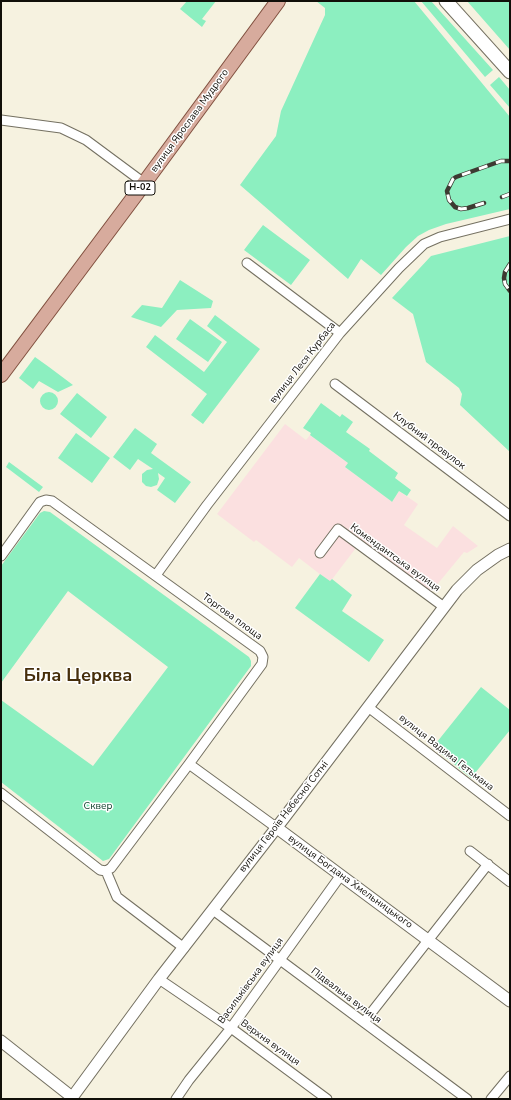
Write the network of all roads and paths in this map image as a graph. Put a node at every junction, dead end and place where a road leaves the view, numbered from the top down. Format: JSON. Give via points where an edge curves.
{"nodes":[{"id":1,"x":278,"y":1,"type":"edge"},
{"id":2,"x":446,"y":1,"type":"edge"},
{"id":3,"x":510,"y":72,"type":"edge"},
{"id":4,"x":1,"y":120,"type":"edge"},
{"id":5,"x":144,"y":183,"type":"junction"},
{"id":6,"x":510,"y":219,"type":"edge"},
{"id":7,"x":247,"y":263,"type":"dead end"},
{"id":8,"x":340,"y":333,"type":"junction"},
{"id":9,"x":1,"y":375,"type":"edge"},
{"id":10,"x":335,"y":384,"type":"dead end"},
{"id":11,"x":510,"y":516,"type":"edge"},
{"id":12,"x":510,"y":549,"type":"edge"},
{"id":13,"x":320,"y":553,"type":"dead end"},
{"id":14,"x":1,"y":556,"type":"edge"},
{"id":15,"x":156,"y":575,"type":"junction"},
{"id":16,"x":444,"y":607,"type":"junction"},
{"id":17,"x":368,"y":707,"type":"junction"},
{"id":18,"x":188,"y":764,"type":"junction"},
{"id":19,"x":1,"y":794,"type":"edge"},
{"id":20,"x":510,"y":816,"type":"edge"},
{"id":21,"x":277,"y":828,"type":"junction"},
{"id":22,"x":470,"y":851,"type":"dead end"},
{"id":23,"x":488,"y":864,"type":"junction"},
{"id":24,"x":106,"y":871,"type":"junction"},
{"id":25,"x":341,"y":874,"type":"junction"},
{"id":26,"x":510,"y":882,"type":"edge"},
{"id":27,"x":213,"y":910,"type":"junction"},
{"id":28,"x":428,"y":940,"type":"junction"},
{"id":29,"x":184,"y":948,"type":"junction"},
{"id":30,"x":280,"y":960,"type":"junction"},
{"id":31,"x":159,"y":979,"type":"junction"},
{"id":32,"x":510,"y":1001,"type":"edge"},
{"id":33,"x":364,"y":1022,"type":"junction"},
{"id":34,"x":231,"y":1028,"type":"junction"},
{"id":35,"x":1,"y":1041,"type":"edge"},
{"id":36,"x":510,"y":1076,"type":"edge"},
{"id":37,"x":73,"y":1098,"type":"edge"},
{"id":38,"x":176,"y":1099,"type":"edge"},
{"id":39,"x":327,"y":1099,"type":"edge"},
{"id":40,"x":467,"y":1099,"type":"edge"},
{"id":41,"x":491,"y":1099,"type":"edge"}],
"edges":[{"from":1,"to":5,"type":"main road","name":"вулиця Ярослава Мудрого","number":"Н-02"},
{"from":2,"to":3,"type":"main road"},
{"from":4,"to":5,"type":"street","via":[[61,128],[86,140]]},
{"from":5,"to":9,"type":"main road","name":"вулиця Ярослава Мудрого","number":"Н-02"},
{"from":6,"to":8,"type":"street","name":"вулиця Леся Курбаса","via":[[440,237],[424,244]]},
{"from":7,"to":8,"type":"street"},
{"from":8,"to":15,"type":"street","name":"вулиця Леся Курбаса"},
{"from":10,"to":11,"type":"street","name":"Клубний провулок"},
{"from":12,"to":16,"type":"street","name":"вулиця Героїв Небесної Сотні","via":[[477,570]]},
{"from":13,"to":16,"type":"street","name":"Комендантська вулиця","via":[[338,530]]},
{"from":14,"to":15,"type":"street","name":"Торгова площа","via":[[40,502],[46,500],[52,501]]},
{"from":15,"to":18,"type":"street","name":"Торгова площа","via":[[260,651],[263,657],[262,664]]},
{"from":16,"to":17,"type":"street","name":"вулиця Героїв Небесної Сотні"},
{"from":17,"to":20,"type":"street","name":"вулиця Вадима Гетьмана"},
{"from":17,"to":21,"type":"street","name":"вулиця Героїв Небесної Сотні"},
{"from":18,"to":21,"type":"street","name":"вулиця Богдана Хмельницького"},
{"from":18,"to":24,"type":"street","name":"Торгова площа","via":[[111,868]]},
{"from":19,"to":24,"type":"street","via":[[100,870]]},
{"from":21,"to":25,"type":"street","name":"вулиця Богдана Хмельницького"},
{"from":21,"to":27,"type":"street","name":"вулиця Героїв Небесної Сотні"},
{"from":22,"to":23,"type":"street"},
{"from":23,"to":26,"type":"street"},
{"from":23,"to":28,"type":"street"},
{"from":24,"to":29,"type":"street","via":[[117,896]]},
{"from":25,"to":28,"type":"street","name":"вулиця Богдана Хмельницького"},
{"from":25,"to":30,"type":"street","name":"Васильківська вулиця"},
{"from":27,"to":29,"type":"street","name":"вулиця Героїв Небесної Сотні"},
{"from":27,"to":30,"type":"street","name":"Підвальна вулиця"},
{"from":28,"to":32,"type":"street","name":"вулиця Богдана Хмельницького"},
{"from":28,"to":33,"type":"street"},
{"from":29,"to":31,"type":"street","name":"вулиця Героїв Небесної Сотні"},
{"from":30,"to":33,"type":"street","name":"Підвальна вулиця"},
{"from":30,"to":34,"type":"street","name":"Васильківська вулиця"},
{"from":31,"to":34,"type":"street","name":"Верхня вулиця"},
{"from":31,"to":37,"type":"street","name":"вулиця Героїв Небесної Сотні"},
{"from":33,"to":40,"type":"street","name":"Підвальна вулиця"},
{"from":34,"to":38,"type":"street","name":"Васильківська вулиця"},
{"from":34,"to":39,"type":"street","name":"Верхня вулиця"},
{"from":35,"to":37,"type":"street"},
{"from":36,"to":41,"type":"street"}]}
